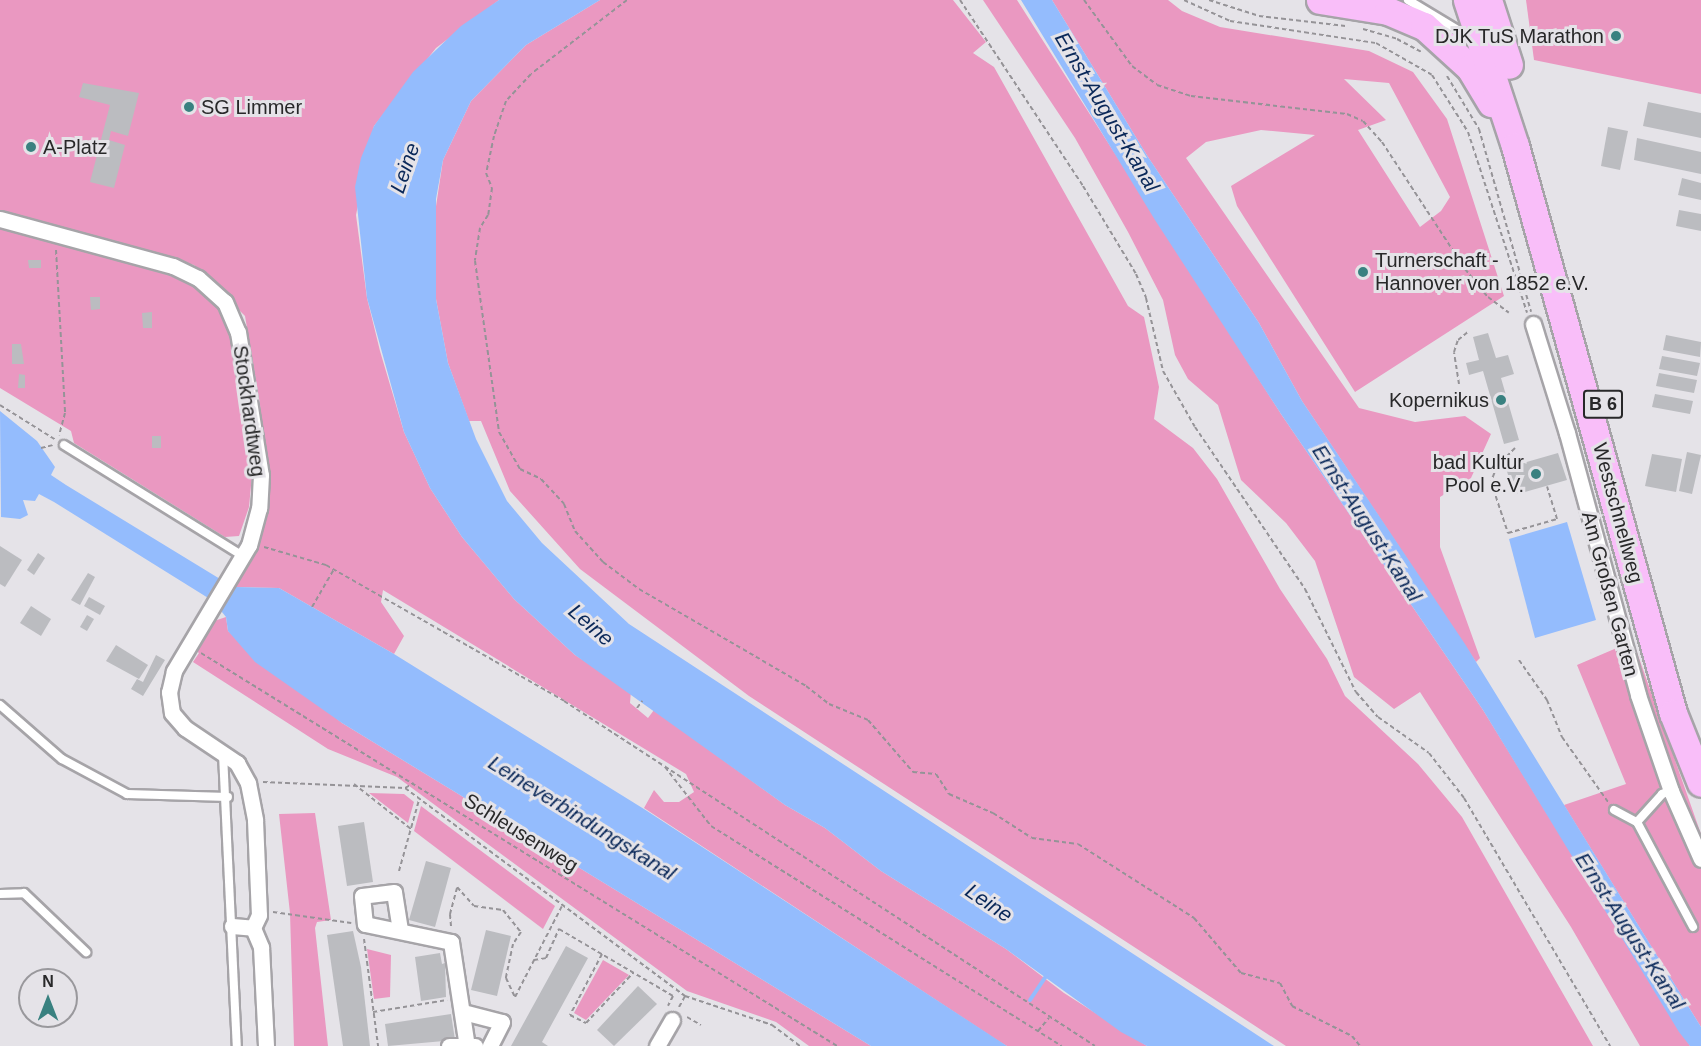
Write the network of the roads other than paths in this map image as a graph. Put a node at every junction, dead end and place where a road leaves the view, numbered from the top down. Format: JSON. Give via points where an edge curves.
{"nodes":[{"id":1,"x":1320,"y":0,"type":"edge"},
{"id":2,"x":1408,"y":0,"type":"edge"},
{"id":3,"x":1467,"y":0,"type":"edge"},
{"id":4,"x":1488,"y":0,"type":"edge"},
{"id":5,"x":1486,"y":51,"type":"junction"},
{"id":6,"x":1515,"y":146,"type":"junction"},
{"id":7,"x":0,"y":219,"type":"edge"},
{"id":8,"x":1533,"y":324,"type":"road end"},
{"id":9,"x":61,"y":443,"type":"road end"},
{"id":10,"x":246,"y":551,"type":"junction"},
{"id":11,"x":0,"y":705,"type":"edge"},
{"id":12,"x":1701,"y":745,"type":"edge"},
{"id":13,"x":223,"y":752,"type":"junction"},
{"id":14,"x":1701,"y":783,"type":"edge"},
{"id":15,"x":1671,"y":791,"type":"junction"},
{"id":16,"x":228,"y":797,"type":"junction"},
{"id":17,"x":1614,"y":810,"type":"road end"},
{"id":18,"x":1637,"y":822,"type":"junction"},
{"id":19,"x":1701,"y":859,"type":"edge"},
{"id":20,"x":0,"y":894,"type":"edge"},
{"id":21,"x":232,"y":926,"type":"junction"},
{"id":22,"x":1692,"y":927,"type":"dead end"},
{"id":23,"x":253,"y":928,"type":"junction"},
{"id":24,"x":400,"y":930,"type":"junction"},
{"id":25,"x":86,"y":952,"type":"dead end"},
{"id":26,"x":462,"y":1005,"type":"junction"},
{"id":27,"x":675,"y":1021,"type":"road end"},
{"id":28,"x":470,"y":1045,"type":"edge"},
{"id":29,"x":237,"y":1046,"type":"edge"},
{"id":30,"x":266,"y":1046,"type":"edge"},
{"id":31,"x":449,"y":1046,"type":"edge"},
{"id":32,"x":490,"y":1046,"type":"edge"},
{"id":33,"x":657,"y":1046,"type":"edge"}],
"edges":[{"from":1,"to":6,"type":"highway","via":[[1388,11],[1431,32],[1470,68]]},
{"from":2,"to":5,"type":"lane"},
{"from":3,"to":5,"type":"highway","name":"Westschnellweg","number":"B 6"},
{"from":4,"to":12,"type":"highway","name":"Westschnellweg","number":"B 6"},
{"from":5,"to":6,"type":"highway","name":"Westschnellweg","number":"B 6"},
{"from":6,"to":14,"type":"highway","name":"Westschnellweg","number":"B 6","via":[[1673,713]]},
{"from":7,"to":10,"type":"street","name":"Stockhardtweg","via":[[173,266],[198,278],[225,302],[238,332],[261,474],[259,508]]},
{"from":8,"to":15,"type":"street","name":"Am Großen Garten","via":[[1567,433],[1638,695]]},
{"from":9,"to":10,"type":"lane"},
{"from":10,"to":13,"type":"street","name":"Stockhardtweg","via":[[174,671],[169,692],[172,714],[185,728]]},
{"from":11,"to":16,"type":"lane","via":[[62,759],[127,794]]},
{"from":13,"to":16,"type":"lane"},
{"from":13,"to":23,"type":"street","via":[[237,763],[248,783],[255,820],[259,910]]},
{"from":15,"to":18,"type":"lane","via":[[1662,794]]},
{"from":15,"to":19,"type":"street","name":"Am Großen Garten"},
{"from":16,"to":21,"type":"lane"},
{"from":17,"to":18,"type":"lane"},
{"from":18,"to":22,"type":"lane"},
{"from":20,"to":25,"type":"lane","via":[[24,893]]},
{"from":21,"to":23,"type":"street"},
{"from":21,"to":29,"type":"lane"},
{"from":23,"to":30,"type":"street","via":[[261,947]]},
{"from":24,"to":24,"type":"street","via":[[365,924],[362,896],[394,892]]},
{"from":24,"to":26,"type":"street","via":[[451,942]]},
{"from":26,"to":28,"type":"street"},
{"from":26,"to":32,"type":"street","via":[[502,1022]]},
{"from":27,"to":33,"type":"street"},
{"from":28,"to":31,"type":"street"}]}
